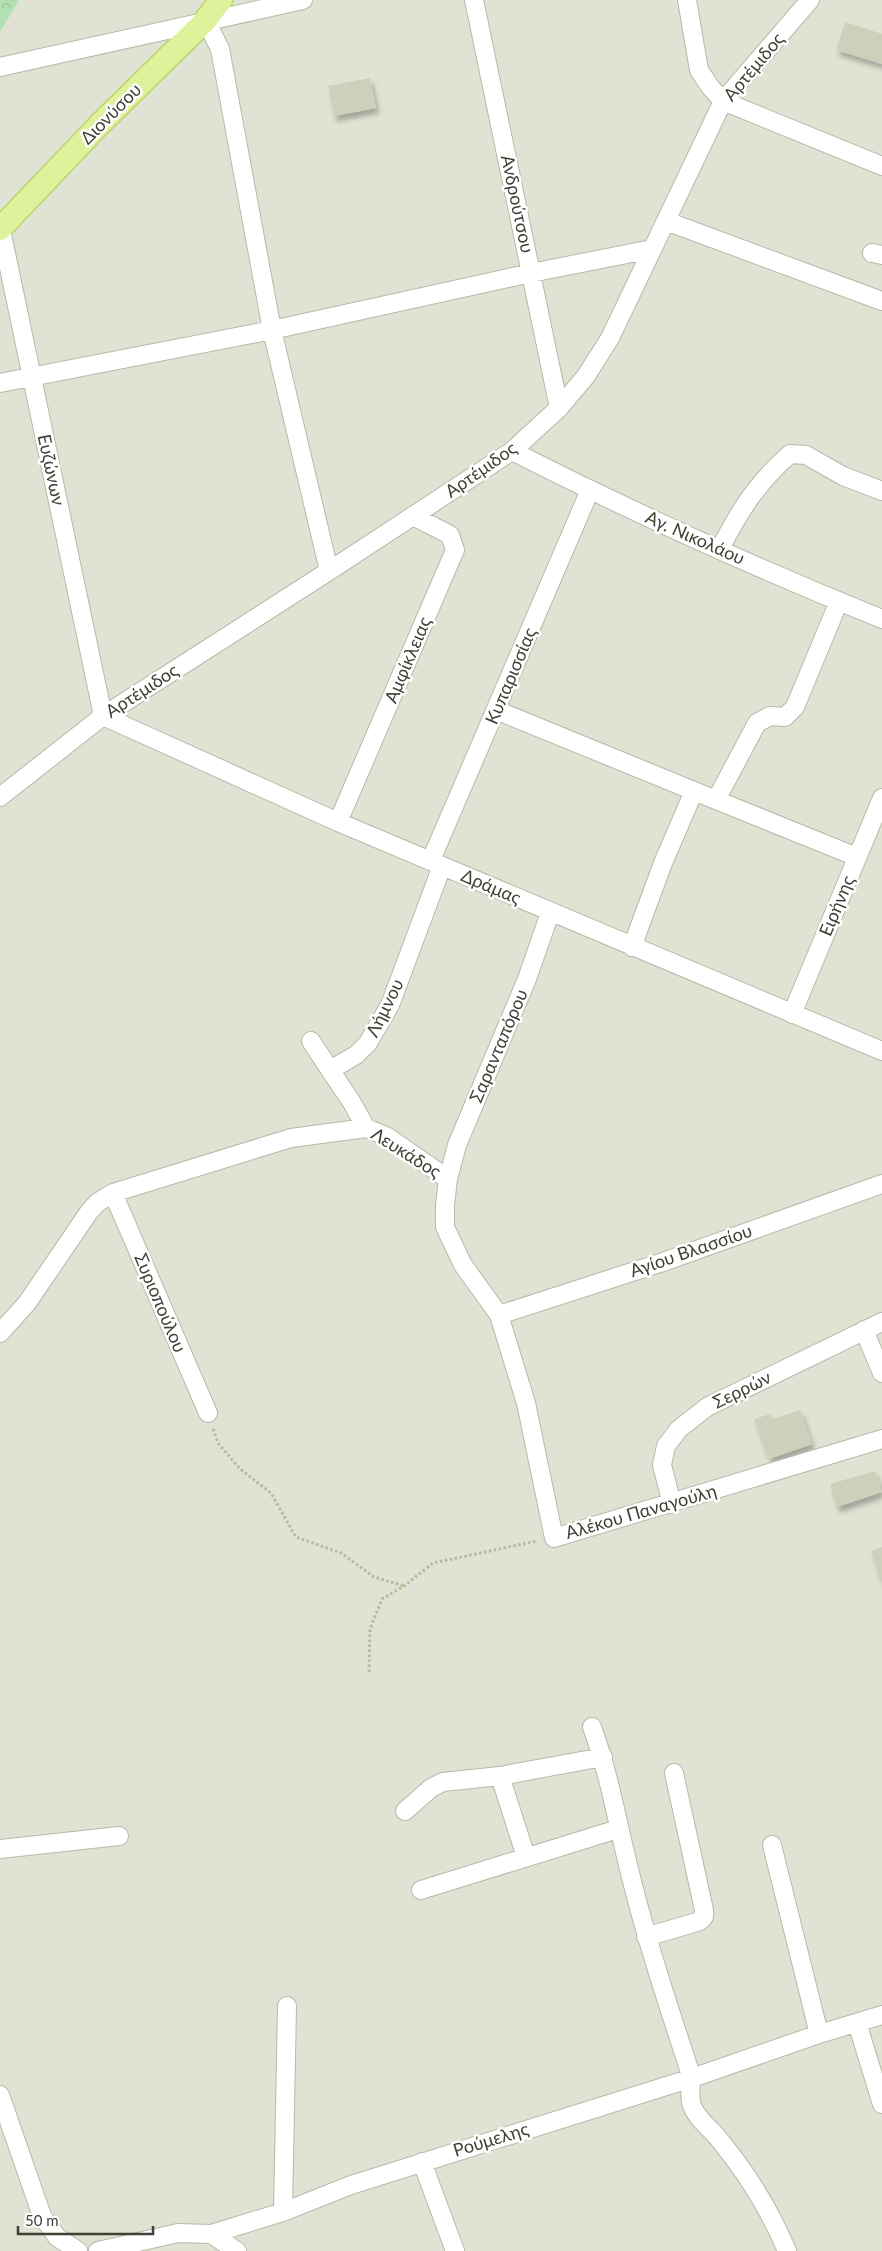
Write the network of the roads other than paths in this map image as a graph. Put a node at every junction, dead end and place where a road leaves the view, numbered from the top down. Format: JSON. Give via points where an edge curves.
{"nodes":[{"id":1,"x":221,"y":0,"type":"edge"},
{"id":2,"x":302,"y":0,"type":"edge"},
{"id":3,"x":474,"y":0,"type":"edge"},
{"id":4,"x":687,"y":0,"type":"edge"},
{"id":5,"x":810,"y":0,"type":"edge"},
{"id":6,"x":204,"y":22,"type":"junction"},
{"id":7,"x":0,"y":67,"type":"edge"},
{"id":8,"x":723,"y":101,"type":"junction"},
{"id":9,"x":882,"y":166,"type":"edge"},
{"id":10,"x":666,"y":221,"type":"junction"},
{"id":11,"x":0,"y":227,"type":"edge"},
{"id":12,"x":652,"y":249,"type":"junction"},
{"id":13,"x":531,"y":273,"type":"junction"},
{"id":14,"x":882,"y":301,"type":"edge"},
{"id":15,"x":272,"y":330,"type":"junction"},
{"id":16,"x":32,"y":377,"type":"junction"},
{"id":17,"x":0,"y":383,"type":"edge"},
{"id":18,"x":560,"y":408,"type":"junction"},
{"id":19,"x":512,"y":451,"type":"junction"},
{"id":20,"x":590,"y":490,"type":"junction"},
{"id":21,"x":882,"y":491,"type":"edge"},
{"id":22,"x":413,"y":516,"type":"junction"},
{"id":23,"x":720,"y":550,"type":"junction"},
{"id":24,"x":329,"y":571,"type":"junction"},
{"id":25,"x":839,"y":601,"type":"junction"},
{"id":26,"x":882,"y":618,"type":"edge"},
{"id":27,"x":496,"y":710,"type":"junction"},
{"id":28,"x":103,"y":716,"type":"junction"},
{"id":29,"x":694,"y":791,"type":"junction"},
{"id":30,"x":0,"y":797,"type":"edge"},
{"id":31,"x":882,"y":798,"type":"edge"},
{"id":32,"x":716,"y":800,"type":"junction"},
{"id":33,"x":338,"y":822,"type":"junction"},
{"id":34,"x":858,"y":857,"type":"junction"},
{"id":35,"x":437,"y":863,"type":"junction"},
{"id":36,"x":550,"y":913,"type":"junction"},
{"id":37,"x":632,"y":947,"type":"junction"},
{"id":38,"x":792,"y":1014,"type":"junction"},
{"id":39,"x":311,"y":1041,"type":"dead end"},
{"id":40,"x":882,"y":1051,"type":"edge"},
{"id":41,"x":330,"y":1070,"type":"junction"},
{"id":42,"x":366,"y":1128,"type":"junction"},
{"id":43,"x":448,"y":1179,"type":"junction"},
{"id":44,"x":882,"y":1184,"type":"edge"},
{"id":45,"x":113,"y":1193,"type":"junction"},
{"id":46,"x":499,"y":1315,"type":"junction"},
{"id":47,"x":882,"y":1322,"type":"edge"},
{"id":48,"x":864,"y":1330,"type":"junction"},
{"id":49,"x":0,"y":1333,"type":"edge"},
{"id":50,"x":882,"y":1373,"type":"edge"},
{"id":51,"x":208,"y":1413,"type":"road end"},
{"id":52,"x":882,"y":1439,"type":"edge"},
{"id":53,"x":672,"y":1504,"type":"junction"},
{"id":54,"x":554,"y":1538,"type":"joint"},
{"id":55,"x":592,"y":1727,"type":"dead end"},
{"id":56,"x":603,"y":1757,"type":"junction"},
{"id":57,"x":674,"y":1773,"type":"dead end"},
{"id":58,"x":500,"y":1776,"type":"junction"},
{"id":59,"x":405,"y":1811,"type":"dead end"},
{"id":60,"x":618,"y":1829,"type":"junction"},
{"id":61,"x":119,"y":1836,"type":"dead end"},
{"id":62,"x":772,"y":1845,"type":"dead end"},
{"id":63,"x":0,"y":1849,"type":"edge"},
{"id":64,"x":526,"y":1857,"type":"junction"},
{"id":65,"x":421,"y":1890,"type":"dead end"},
{"id":66,"x":646,"y":1937,"type":"junction"},
{"id":67,"x":288,"y":2006,"type":"dead end"},
{"id":68,"x":882,"y":2015,"type":"edge"},
{"id":69,"x":857,"y":2023,"type":"junction"},
{"id":70,"x":819,"y":2034,"type":"junction"},
{"id":71,"x":692,"y":2078,"type":"junction"},
{"id":72,"x":0,"y":2095,"type":"edge"},
{"id":73,"x":882,"y":2104,"type":"edge"},
{"id":74,"x":422,"y":2162,"type":"junction"},
{"id":75,"x":283,"y":2212,"type":"junction"},
{"id":76,"x":211,"y":2234,"type":"junction"},
{"id":77,"x":78,"y":2251,"type":"edge"},
{"id":78,"x":98,"y":2251,"type":"edge"},
{"id":79,"x":236,"y":2251,"type":"edge"},
{"id":80,"x":455,"y":2251,"type":"edge"},
{"id":81,"x":787,"y":2251,"type":"edge"}],
"edges":[{"from":1,"to":6,"type":"main road","name":"Διονύσου"},
{"from":2,"to":6,"type":"street"},
{"from":3,"to":13,"type":"street","name":"Ανδρούτσου"},
{"from":4,"to":8,"type":"street","via":[[700,70]]},
{"from":5,"to":8,"type":"street","name":"Αρτέμιδος"},
{"from":6,"to":7,"type":"street"},
{"from":6,"to":11,"type":"main road","name":"Διονύσου"},
{"from":6,"to":15,"type":"street","via":[[220,50]]},
{"from":8,"to":9,"type":"street"},
{"from":8,"to":10,"type":"street","name":"Αρτέμιδος"},
{"from":10,"to":12,"type":"street","name":"Αρτέμιδος"},
{"from":10,"to":14,"type":"street"},
{"from":11,"to":16,"type":"street","name":"Ευζώνων"},
{"from":12,"to":13,"type":"street"},
{"from":12,"to":18,"type":"street","name":"Αρτέμιδος","via":[[610,338],[586,376]]},
{"from":13,"to":15,"type":"street"},
{"from":13,"to":18,"type":"street","name":"Ανδρούτσου"},
{"from":15,"to":16,"type":"street"},
{"from":15,"to":24,"type":"street"},
{"from":16,"to":17,"type":"street"},
{"from":16,"to":28,"type":"street","name":"Ευζώνων"},
{"from":18,"to":19,"type":"street","name":"Αρτέμιδος"},
{"from":19,"to":20,"type":"street","name":"Αγ. Νικολάου"},
{"from":19,"to":22,"type":"street","name":"Αρτέμιδος"},
{"from":20,"to":23,"type":"street","name":"Αγ. Νικολάου"},
{"from":20,"to":27,"type":"street","name":"Κυπαρισσίας"},
{"from":21,"to":23,"type":"street","via":[[843,476],[806,455],[790,454],[740,510]]},
{"from":22,"to":24,"type":"street","name":"Αρτέμιδος"},
{"from":22,"to":33,"type":"street","name":"Αμφίκλειας","via":[[450,535],[454,550]]},
{"from":23,"to":25,"type":"street","name":"Αγ. Νικολάου"},
{"from":24,"to":28,"type":"street","name":"Αρτέμιδος"},
{"from":25,"to":26,"type":"street","name":"Αγ. Νικολάου"},
{"from":25,"to":32,"type":"street","via":[[794,707],[785,717],[770,716],[757,723]]},
{"from":27,"to":29,"type":"street"},
{"from":27,"to":35,"type":"street","name":"Κυπαρισσίας"},
{"from":28,"to":30,"type":"street","name":"Αρτέμιδος"},
{"from":28,"to":33,"type":"street","name":"Δράμας"},
{"from":29,"to":32,"type":"street"},
{"from":29,"to":37,"type":"street"},
{"from":31,"to":34,"type":"street","name":"Ειρήνης"},
{"from":32,"to":34,"type":"street"},
{"from":33,"to":35,"type":"street","name":"Δράμας"},
{"from":34,"to":38,"type":"street","name":"Ειρήνης"},
{"from":35,"to":36,"type":"street","name":"Δράμας"},
{"from":35,"to":41,"type":"street","name":"Λήμνου","via":[[390,1005],[368,1043],[356,1056]]},
{"from":36,"to":37,"type":"street","name":"Δράμας"},
{"from":36,"to":43,"type":"street","name":"Σαρανταπόρου","via":[[527,979],[457,1144]]},
{"from":37,"to":38,"type":"street","name":"Δράμας"},
{"from":38,"to":40,"type":"street","name":"Δράμας"},
{"from":39,"to":41,"type":"street"},
{"from":41,"to":42,"type":"street"},
{"from":42,"to":43,"type":"street","name":"Λευκάδος","via":[[386,1136]]},
{"from":42,"to":45,"type":"street","name":"Λευκάδος","via":[[291,1138]]},
{"from":43,"to":46,"type":"street","name":"Λευκάδος","via":[[445,1228],[462,1265]]},
{"from":44,"to":46,"type":"street","name":"Αγίου Βλασσίου","via":[[663,1262]]},
{"from":45,"to":49,"type":"street","name":"Λευκάδος","via":[[97,1202],[26,1303]]},
{"from":45,"to":51,"type":"street","name":"Συριοπούλου"},
{"from":46,"to":54,"type":"street","name":"Λευκάδος","via":[[526,1403]]},
{"from":47,"to":48,"type":"street","name":"Σερρών"},
{"from":48,"to":50,"type":"street"},
{"from":48,"to":53,"type":"street","name":"Σερρών","via":[[706,1407],[680,1429],[666,1446],[662,1465]]},
{"from":52,"to":53,"type":"street","name":"Αλέκου Παναγούλη"},
{"from":53,"to":54,"type":"street","name":"Αλέκου Παναγούλη"},
{"from":55,"to":56,"type":"street"},
{"from":56,"to":58,"type":"street"},
{"from":56,"to":60,"type":"street"},
{"from":57,"to":66,"type":"street","via":[[704,1917]]},
{"from":58,"to":59,"type":"street","via":[[443,1782],[431,1788]]},
{"from":58,"to":64,"type":"street"},
{"from":60,"to":64,"type":"street"},
{"from":60,"to":66,"type":"street"},
{"from":61,"to":63,"type":"street"},
{"from":62,"to":70,"type":"street"},
{"from":64,"to":65,"type":"street"},
{"from":66,"to":71,"type":"street"},
{"from":67,"to":75,"type":"street"},
{"from":68,"to":69,"type":"street","name":"Ρούμελης"},
{"from":69,"to":70,"type":"street","name":"Ρούμελης"},
{"from":69,"to":73,"type":"street"},
{"from":70,"to":71,"type":"street","name":"Ρούμελης"},
{"from":71,"to":74,"type":"street","name":"Ρούμελης"},
{"from":71,"to":81,"type":"street","via":[[691,2105],[756,2192],[774,2220]]},
{"from":72,"to":77,"type":"street","via":[[42,2216],[57,2237]]},
{"from":74,"to":75,"type":"street","name":"Ρούμελης"},
{"from":74,"to":80,"type":"street"},
{"from":75,"to":76,"type":"street","name":"Ρούμελης"},
{"from":76,"to":78,"type":"street","name":"Ρούμελης","via":[[178,2233]]},
{"from":76,"to":79,"type":"street"}]}
